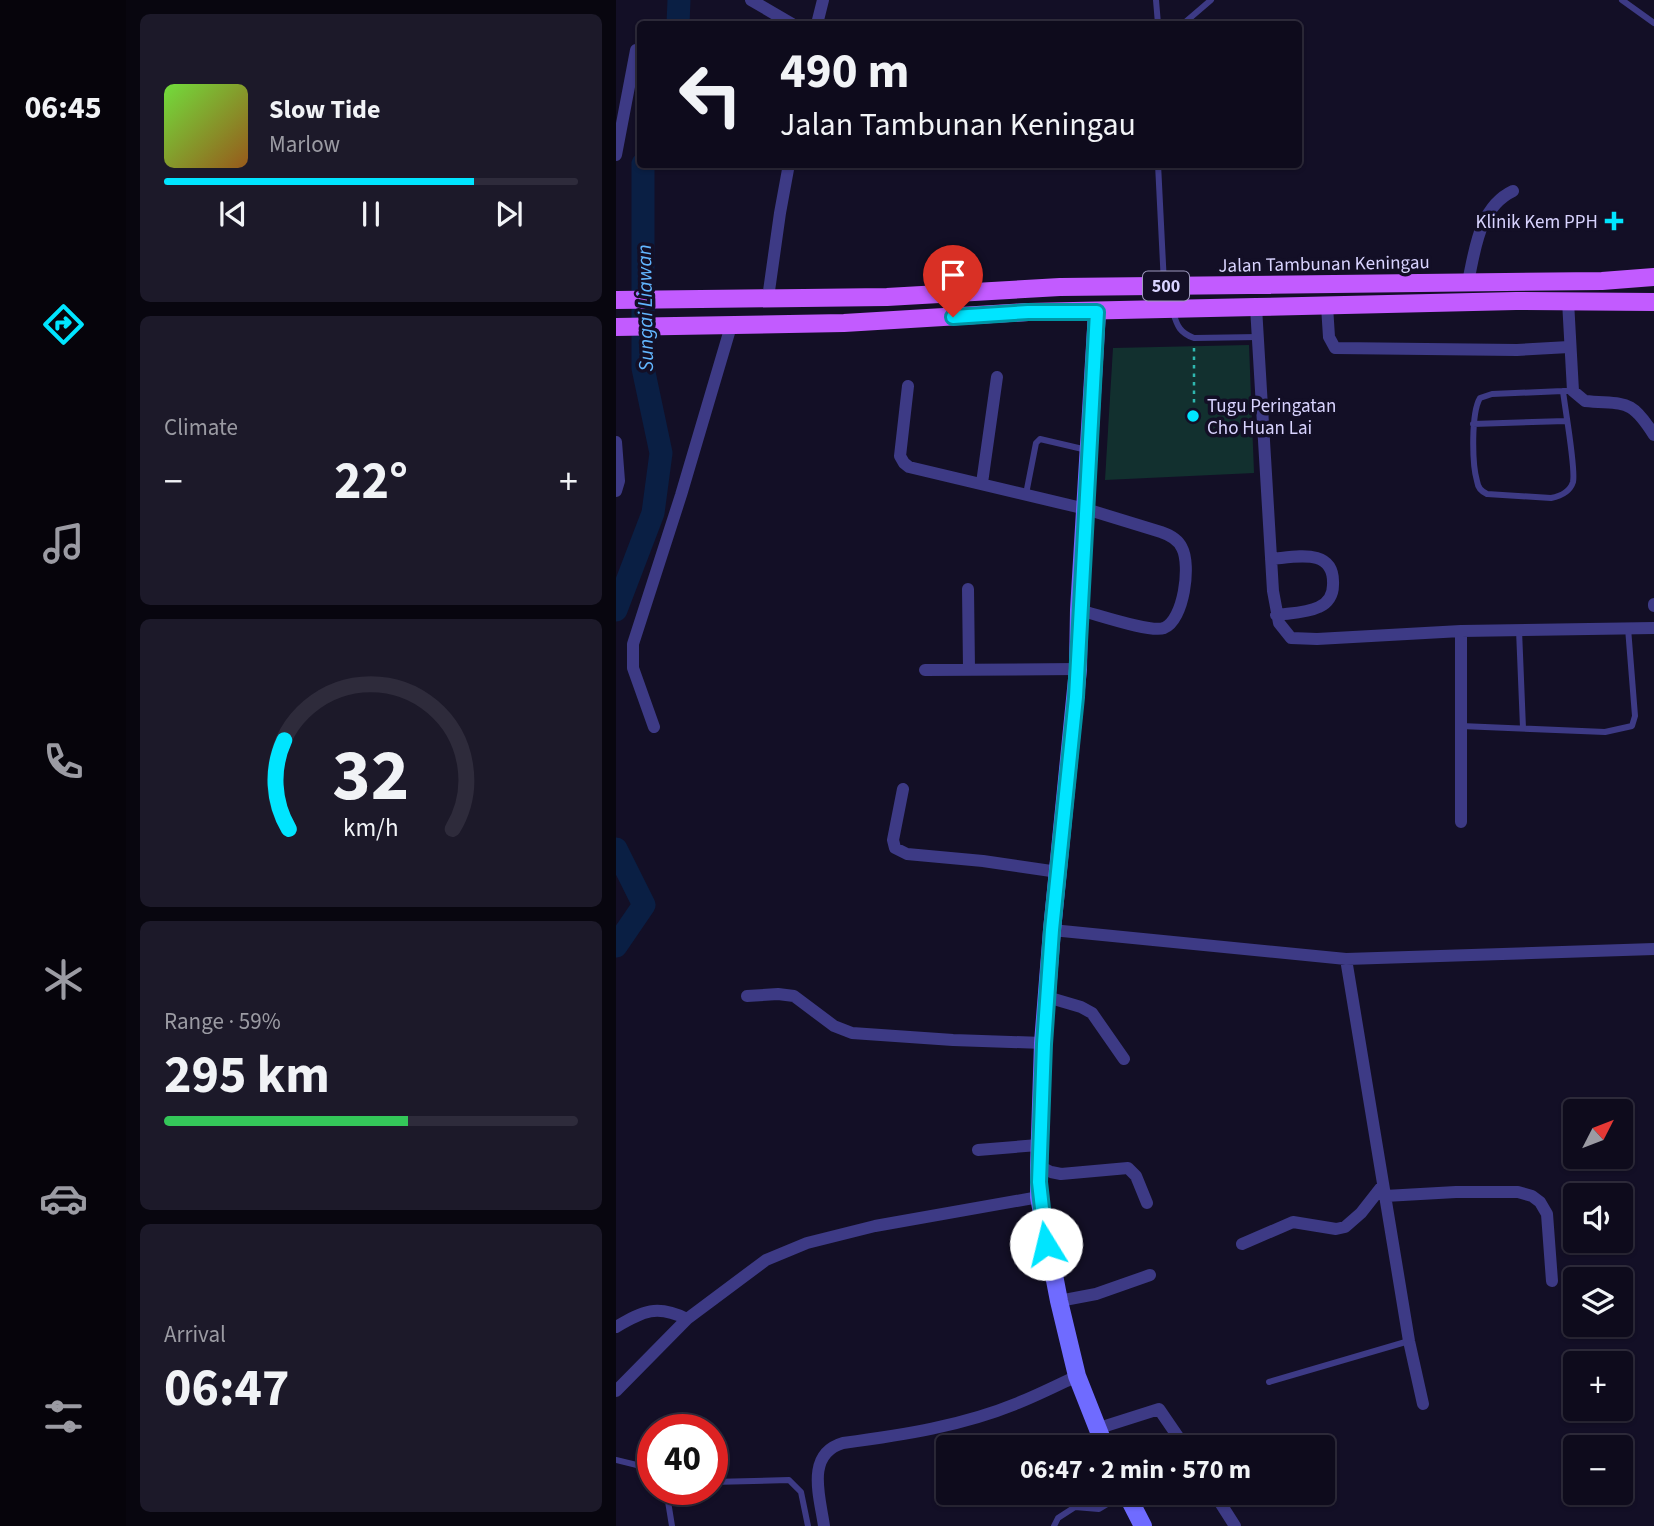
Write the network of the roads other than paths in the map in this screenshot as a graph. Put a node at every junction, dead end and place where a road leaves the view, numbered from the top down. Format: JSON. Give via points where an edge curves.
{"nodes":[{"id":1,"x":751,"y":0,"type":"edge"},
{"id":2,"x":823,"y":0,"type":"edge"},
{"id":3,"x":1156,"y":0,"type":"edge"},
{"id":4,"x":1211,"y":0,"type":"edge"},
{"id":5,"x":1622,"y":0,"type":"edge"},
{"id":6,"x":787,"y":21,"type":"edge"},
{"id":7,"x":818,"y":21,"type":"edge"},
{"id":8,"x":1158,"y":21,"type":"edge"},
{"id":9,"x":1186,"y":21,"type":"edge"},
{"id":10,"x":1654,"y":23,"type":"edge"},
{"id":11,"x":636,"y":50,"type":"dead end"},
{"id":12,"x":616,"y":155,"type":"edge"},
{"id":13,"x":788,"y":168,"type":"edge"},
{"id":14,"x":1158,"y":168,"type":"edge"},
{"id":15,"x":1513,"y":191,"type":"dead end"},
{"id":16,"x":1654,"y":277,"type":"edge"},
{"id":17,"x":1468,"y":282,"type":"junction"},
{"id":18,"x":1164,"y":286,"type":"junction"},
{"id":19,"x":768,"y":298,"type":"junction"},
{"id":20,"x":616,"y":300,"type":"edge"},
{"id":21,"x":1568,"y":301,"type":"junction"},
{"id":22,"x":1654,"y":302,"type":"edge"},
{"id":23,"x":1327,"y":306,"type":"junction"},
{"id":24,"x":1256,"y":307,"type":"junction"},
{"id":25,"x":1172,"y":310,"type":"junction"},
{"id":26,"x":1097,"y":312,"type":"junction"},
{"id":27,"x":731,"y":326,"type":"junction"},
{"id":28,"x":616,"y":327,"type":"edge"},
{"id":29,"x":1258,"y":337,"type":"junction"},
{"id":30,"x":1569,"y":347,"type":"junction"},
{"id":31,"x":997,"y":377,"type":"dead end"},
{"id":32,"x":908,"y":386,"type":"dead end"},
{"id":33,"x":1568,"y":391,"type":"junction"},
{"id":34,"x":1566,"y":421,"type":"junction"},
{"id":35,"x":1473,"y":424,"type":"junction"},
{"id":36,"x":1654,"y":435,"type":"edge"},
{"id":37,"x":616,"y":442,"type":"edge"},
{"id":38,"x":1090,"y":451,"type":"junction"},
{"id":39,"x":982,"y":483,"type":"junction"},
{"id":40,"x":616,"y":491,"type":"edge"},
{"id":41,"x":1026,"y":494,"type":"junction"},
{"id":42,"x":1086,"y":509,"type":"junction"},
{"id":43,"x":1271,"y":559,"type":"junction"},
{"id":44,"x":968,"y":589,"type":"dead end"},
{"id":45,"x":1080,"y":610,"type":"junction"},
{"id":46,"x":1276,"y":615,"type":"junction"},
{"id":47,"x":1628,"y":628,"type":"junction"},
{"id":48,"x":1654,"y":628,"type":"edge"},
{"id":49,"x":1519,"y":630,"type":"junction"},
{"id":50,"x":1461,"y":631,"type":"junction"},
{"id":51,"x":969,"y":669,"type":"junction"},
{"id":52,"x":1078,"y":669,"type":"junction"},
{"id":53,"x":925,"y":670,"type":"dead end"},
{"id":54,"x":1461,"y":726,"type":"junction"},
{"id":55,"x":653,"y":727,"type":"dead end"},
{"id":56,"x":1523,"y":728,"type":"junction"},
{"id":57,"x":903,"y":789,"type":"dead end"},
{"id":58,"x":1461,"y":822,"type":"dead end"},
{"id":59,"x":1058,"y":872,"type":"junction"},
{"id":60,"x":1052,"y":930,"type":"junction"},
{"id":61,"x":1654,"y":949,"type":"edge"},
{"id":62,"x":1346,"y":959,"type":"junction"},
{"id":63,"x":747,"y":996,"type":"dead end"},
{"id":64,"x":1048,"y":997,"type":"junction"},
{"id":65,"x":1044,"y":1044,"type":"junction"},
{"id":66,"x":1124,"y":1059,"type":"dead end"},
{"id":67,"x":1038,"y":1144,"type":"junction"},
{"id":68,"x":978,"y":1150,"type":"dead end"},
{"id":69,"x":1039,"y":1166,"type":"junction"},
{"id":70,"x":1384,"y":1191,"type":"junction"},
{"id":71,"x":1039,"y":1198,"type":"junction"},
{"id":72,"x":1147,"y":1203,"type":"dead end"},
{"id":73,"x":1242,"y":1244,"type":"dead end"},
{"id":74,"x":1150,"y":1275,"type":"dead end"},
{"id":75,"x":1552,"y":1282,"type":"dead end"},
{"id":76,"x":1059,"y":1301,"type":"junction"},
{"id":77,"x":687,"y":1319,"type":"junction"},
{"id":78,"x":616,"y":1327,"type":"edge"},
{"id":79,"x":1409,"y":1341,"type":"junction"},
{"id":80,"x":1077,"y":1376,"type":"junction"},
{"id":81,"x":1269,"y":1382,"type":"dead end"},
{"id":82,"x":616,"y":1391,"type":"edge"},
{"id":83,"x":1423,"y":1404,"type":"dead end"},
{"id":84,"x":1096,"y":1429,"type":"junction"},
{"id":85,"x":1099,"y":1435,"type":"edge"},
{"id":86,"x":1178,"y":1435,"type":"edge"},
{"id":87,"x":616,"y":1460,"type":"edge"},
{"id":88,"x":637,"y":1465,"type":"edge"},
{"id":89,"x":728,"y":1482,"type":"edge"},
{"id":90,"x":669,"y":1505,"type":"edge"},
{"id":91,"x":1106,"y":1505,"type":"edge"},
{"id":92,"x":1132,"y":1505,"type":"edge"},
{"id":93,"x":1222,"y":1505,"type":"edge"},
{"id":94,"x":672,"y":1526,"type":"edge"},
{"id":95,"x":808,"y":1526,"type":"edge"},
{"id":96,"x":824,"y":1526,"type":"edge"},
{"id":97,"x":1054,"y":1526,"type":"edge"},
{"id":98,"x":1143,"y":1526,"type":"edge"},
{"id":99,"x":1235,"y":1526,"type":"edge"}],
"edges":[{"from":1,"to":6,"type":"street"},
{"from":2,"to":7,"type":"street"},
{"from":3,"to":8,"type":"lane"},
{"from":4,"to":9,"type":"lane"},
{"from":5,"to":10,"type":"lane"},
{"from":11,"to":12,"type":"street"},
{"from":13,"to":19,"type":"street"},
{"from":14,"to":18,"type":"lane"},
{"from":15,"to":17,"type":"street","via":[[1496,203],[1483,223]]},
{"from":16,"to":17,"type":"main road","name":"Jalan Tambunan Keningau","number":"500"},
{"from":17,"to":18,"type":"main road","name":"Jalan Tambunan Keningau","number":"500"},
{"from":18,"to":19,"type":"main road","name":"Jalan Tambunan Keningau","number":"500"},
{"from":19,"to":20,"type":"main road","name":"Jalan Tambunan Keningau","number":"500"},
{"from":21,"to":22,"type":"main road","number":"500"},
{"from":21,"to":23,"type":"main road","number":"500"},
{"from":21,"to":30,"type":"street"},
{"from":23,"to":24,"type":"main road","number":"500"},
{"from":23,"to":30,"type":"street","via":[[1329,337],[1335,348]]},
{"from":24,"to":25,"type":"main road","number":"500"},
{"from":24,"to":29,"type":"street"},
{"from":25,"to":26,"type":"main road","number":"500"},
{"from":25,"to":29,"type":"lane","via":[[1184,335]]},
{"from":26,"to":27,"type":"main road","number":"500"},
{"from":26,"to":38,"type":"street"},
{"from":27,"to":28,"type":"main road","number":"500"},
{"from":27,"to":55,"type":"street","via":[[634,644],[633,668]]},
{"from":29,"to":43,"type":"street"},
{"from":30,"to":33,"type":"street"},
{"from":31,"to":39,"type":"street"},
{"from":32,"to":39,"type":"street","via":[[900,456],[904,463]]},
{"from":33,"to":34,"type":"lane"},
{"from":33,"to":35,"type":"lane","via":[[1486,395],[1478,402]]},
{"from":33,"to":36,"type":"street","via":[[1585,401],[1616,402],[1632,408]]},
{"from":34,"to":35,"type":"lane"},
{"from":34,"to":35,"type":"lane","via":[[1572,484],[1564,494],[1551,498],[1482,491],[1476,480]]},
{"from":37,"to":40,"type":"street"},
{"from":38,"to":41,"type":"lane","via":[[1040,439],[1035,443]]},
{"from":38,"to":42,"type":"street"},
{"from":39,"to":41,"type":"street"},
{"from":41,"to":42,"type":"street"},
{"from":42,"to":45,"type":"street"},
{"from":42,"to":45,"type":"street","via":[[1172,537],[1183,549],[1187,574],[1176,613],[1163,628]]},
{"from":43,"to":46,"type":"street"},
{"from":43,"to":46,"type":"street","via":[[1314,557],[1328,564],[1333,573],[1326,603]]},
{"from":44,"to":51,"type":"street"},
{"from":45,"to":52,"type":"street"},
{"from":46,"to":50,"type":"street","via":[[1291,638]]},
{"from":47,"to":48,"type":"street"},
{"from":47,"to":49,"type":"street"},
{"from":47,"to":56,"type":"lane","via":[[1632,726],[1605,732]]},
{"from":49,"to":50,"type":"street"},
{"from":49,"to":56,"type":"lane"},
{"from":50,"to":54,"type":"street"},
{"from":51,"to":52,"type":"street"},
{"from":51,"to":53,"type":"street"},
{"from":52,"to":59,"type":"street"},
{"from":54,"to":56,"type":"lane"},
{"from":54,"to":58,"type":"street"},
{"from":57,"to":59,"type":"street","via":[[893,839],[900,852]]},
{"from":59,"to":60,"type":"street"},
{"from":60,"to":62,"type":"street"},
{"from":60,"to":64,"type":"street"},
{"from":61,"to":62,"type":"street"},
{"from":62,"to":70,"type":"street"},
{"from":63,"to":65,"type":"street","via":[[794,996],[834,1026],[852,1033]]},
{"from":64,"to":65,"type":"street"},
{"from":64,"to":66,"type":"street","via":[[1092,1013]]},
{"from":65,"to":67,"type":"street"},
{"from":67,"to":68,"type":"street"},
{"from":67,"to":69,"type":"street"},
{"from":69,"to":71,"type":"street"},
{"from":69,"to":72,"type":"street","via":[[1061,1174],[1128,1168],[1136,1175]]},
{"from":70,"to":73,"type":"street","via":[[1345,1227],[1293,1222]]},
{"from":70,"to":75,"type":"street","via":[[1518,1192],[1532,1196],[1547,1214]]},
{"from":70,"to":79,"type":"street"},
{"from":71,"to":76,"type":"street"},
{"from":71,"to":77,"type":"street","via":[[875,1226],[807,1244],[766,1261]]},
{"from":74,"to":76,"type":"street"},
{"from":76,"to":80,"type":"street"},
{"from":77,"to":78,"type":"street","via":[[665,1310],[646,1311]]},
{"from":77,"to":82,"type":"street"},
{"from":79,"to":81,"type":"lane"},
{"from":79,"to":83,"type":"street"},
{"from":80,"to":84,"type":"street"},
{"from":80,"to":96,"type":"street","via":[[1016,1404],[957,1423],[832,1447],[817,1471]]},
{"from":84,"to":85,"type":"street"},
{"from":84,"to":86,"type":"street","via":[[1157,1409]]},
{"from":87,"to":88,"type":"lane"},
{"from":89,"to":95,"type":"lane","via":[[789,1480],[801,1492]]},
{"from":90,"to":94,"type":"lane"},
{"from":91,"to":97,"type":"lane","via":[[1099,1509],[1075,1507]]},
{"from":92,"to":98,"type":"street"},
{"from":93,"to":99,"type":"street"}]}
